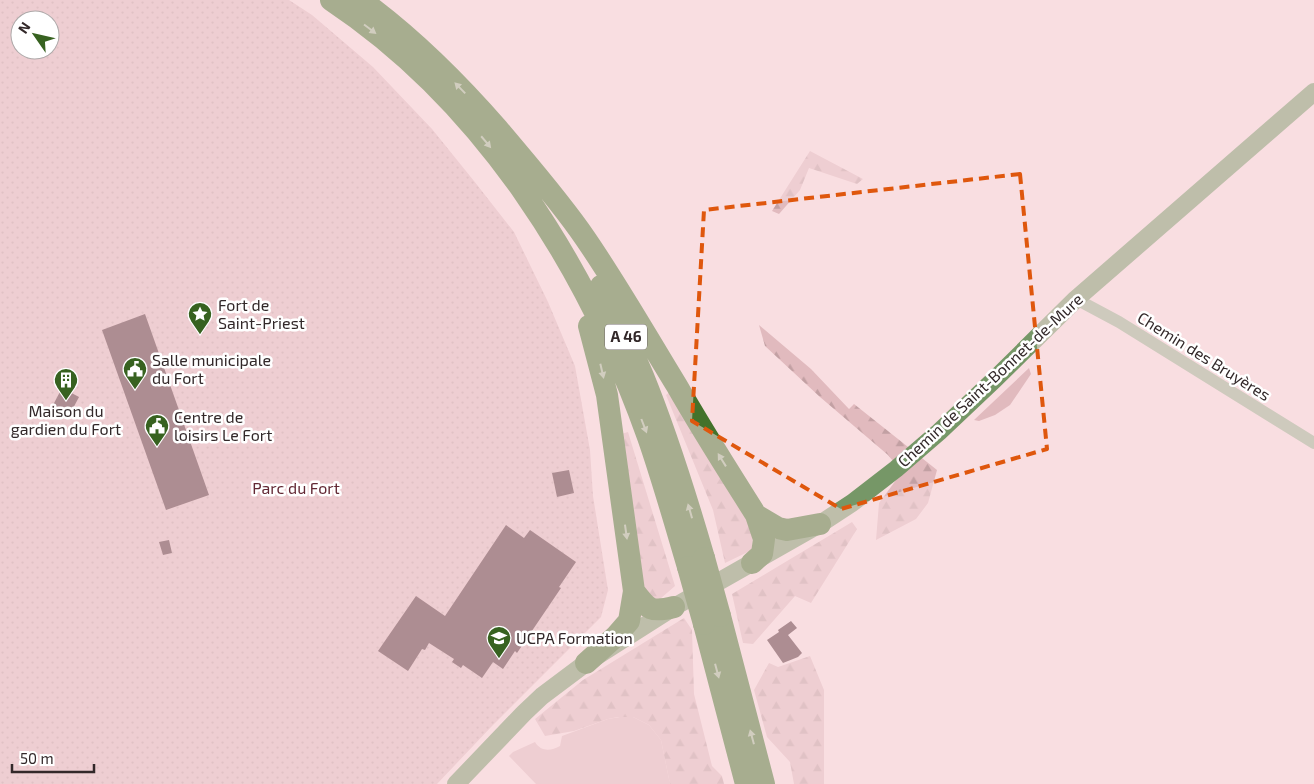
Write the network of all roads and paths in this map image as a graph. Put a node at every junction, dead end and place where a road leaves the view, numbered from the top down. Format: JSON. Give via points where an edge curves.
{"nodes":[{"id":1,"x":331,"y":0,"type":"edge"},
{"id":2,"x":360,"y":0,"type":"edge"},
{"id":3,"x":1314,"y":92,"type":"edge"},
{"id":4,"x":504,"y":137,"type":"junction"},
{"id":5,"x":572,"y":271,"type":"junction"},
{"id":6,"x":1076,"y":299,"type":"junction"},
{"id":7,"x":1314,"y":443,"type":"edge"},
{"id":8,"x":756,"y":515,"type":"junction"},
{"id":9,"x":820,"y":524,"type":"junction"},
{"id":10,"x":696,"y":562,"type":"junction"},
{"id":11,"x":752,"y":563,"type":"junction"},
{"id":12,"x":634,"y":590,"type":"junction"},
{"id":13,"x":674,"y":607,"type":"junction"},
{"id":14,"x":712,"y":620,"type":"junction"},
{"id":15,"x":586,"y":663,"type":"junction"},
{"id":16,"x":456,"y":784,"type":"edge"},
{"id":17,"x":746,"y":784,"type":"edge"},
{"id":18,"x":764,"y":784,"type":"edge"}],
"edges":[{"from":1,"to":5,"type":"highway","number":"A 46","one_way":true,"via":[[402,55],[457,109],[509,172]]},
{"from":4,"to":2,"type":"highway","number":"A 46","one_way":true,"via":[[442,69]]},
{"from":3,"to":6,"type":"street","name":"Chemin de Saint-Bonnet-de-Mure"},
{"from":8,"to":4,"type":"highway","one_way":true,"via":[[585,238]]},
{"from":10,"to":4,"type":"highway","number":"A 46","one_way":true,"via":[[681,481],[643,376],[622,329],[564,221]]},
{"from":5,"to":10,"type":"highway","number":"A 46","one_way":true,"via":[[630,391]]},
{"from":5,"to":12,"type":"highway","one_way":true,"via":[[607,395]]},
{"from":6,"to":7,"type":"street","name":"Chemin des Bruyères"},
{"from":6,"to":9,"type":"street","name":"Chemin de Saint-Bonnet-de-Mure","via":[[939,432],[896,469]]},
{"from":8,"to":9,"type":"highway","via":[[787,530]]},
{"from":8,"to":11,"type":"highway","via":[[764,538],[762,554]]},
{"from":9,"to":11,"type":"street","name":"Chemin de Saint-Bonnet-de-Mure"},
{"from":10,"to":14,"type":"highway","number":"A 46","bridge":true},
{"from":11,"to":13,"type":"street","name":"Chemin de Saint-Bonnet-de-Mure"},
{"from":12,"to":13,"type":"highway","via":[[651,608],[659,611]]},
{"from":12,"to":15,"type":"highway","via":[[629,621]]},
{"from":13,"to":15,"type":"street","name":"Chemin de Saint-Bonnet-de-Mure"},
{"from":14,"to":17,"type":"highway","number":"A 46","one_way":true},
{"from":18,"to":14,"type":"highway","number":"A 46","one_way":true},
{"from":15,"to":16,"type":"street","name":"Chemin de Saint-Bonnet-de-Mure","via":[[542,696]]}]}
